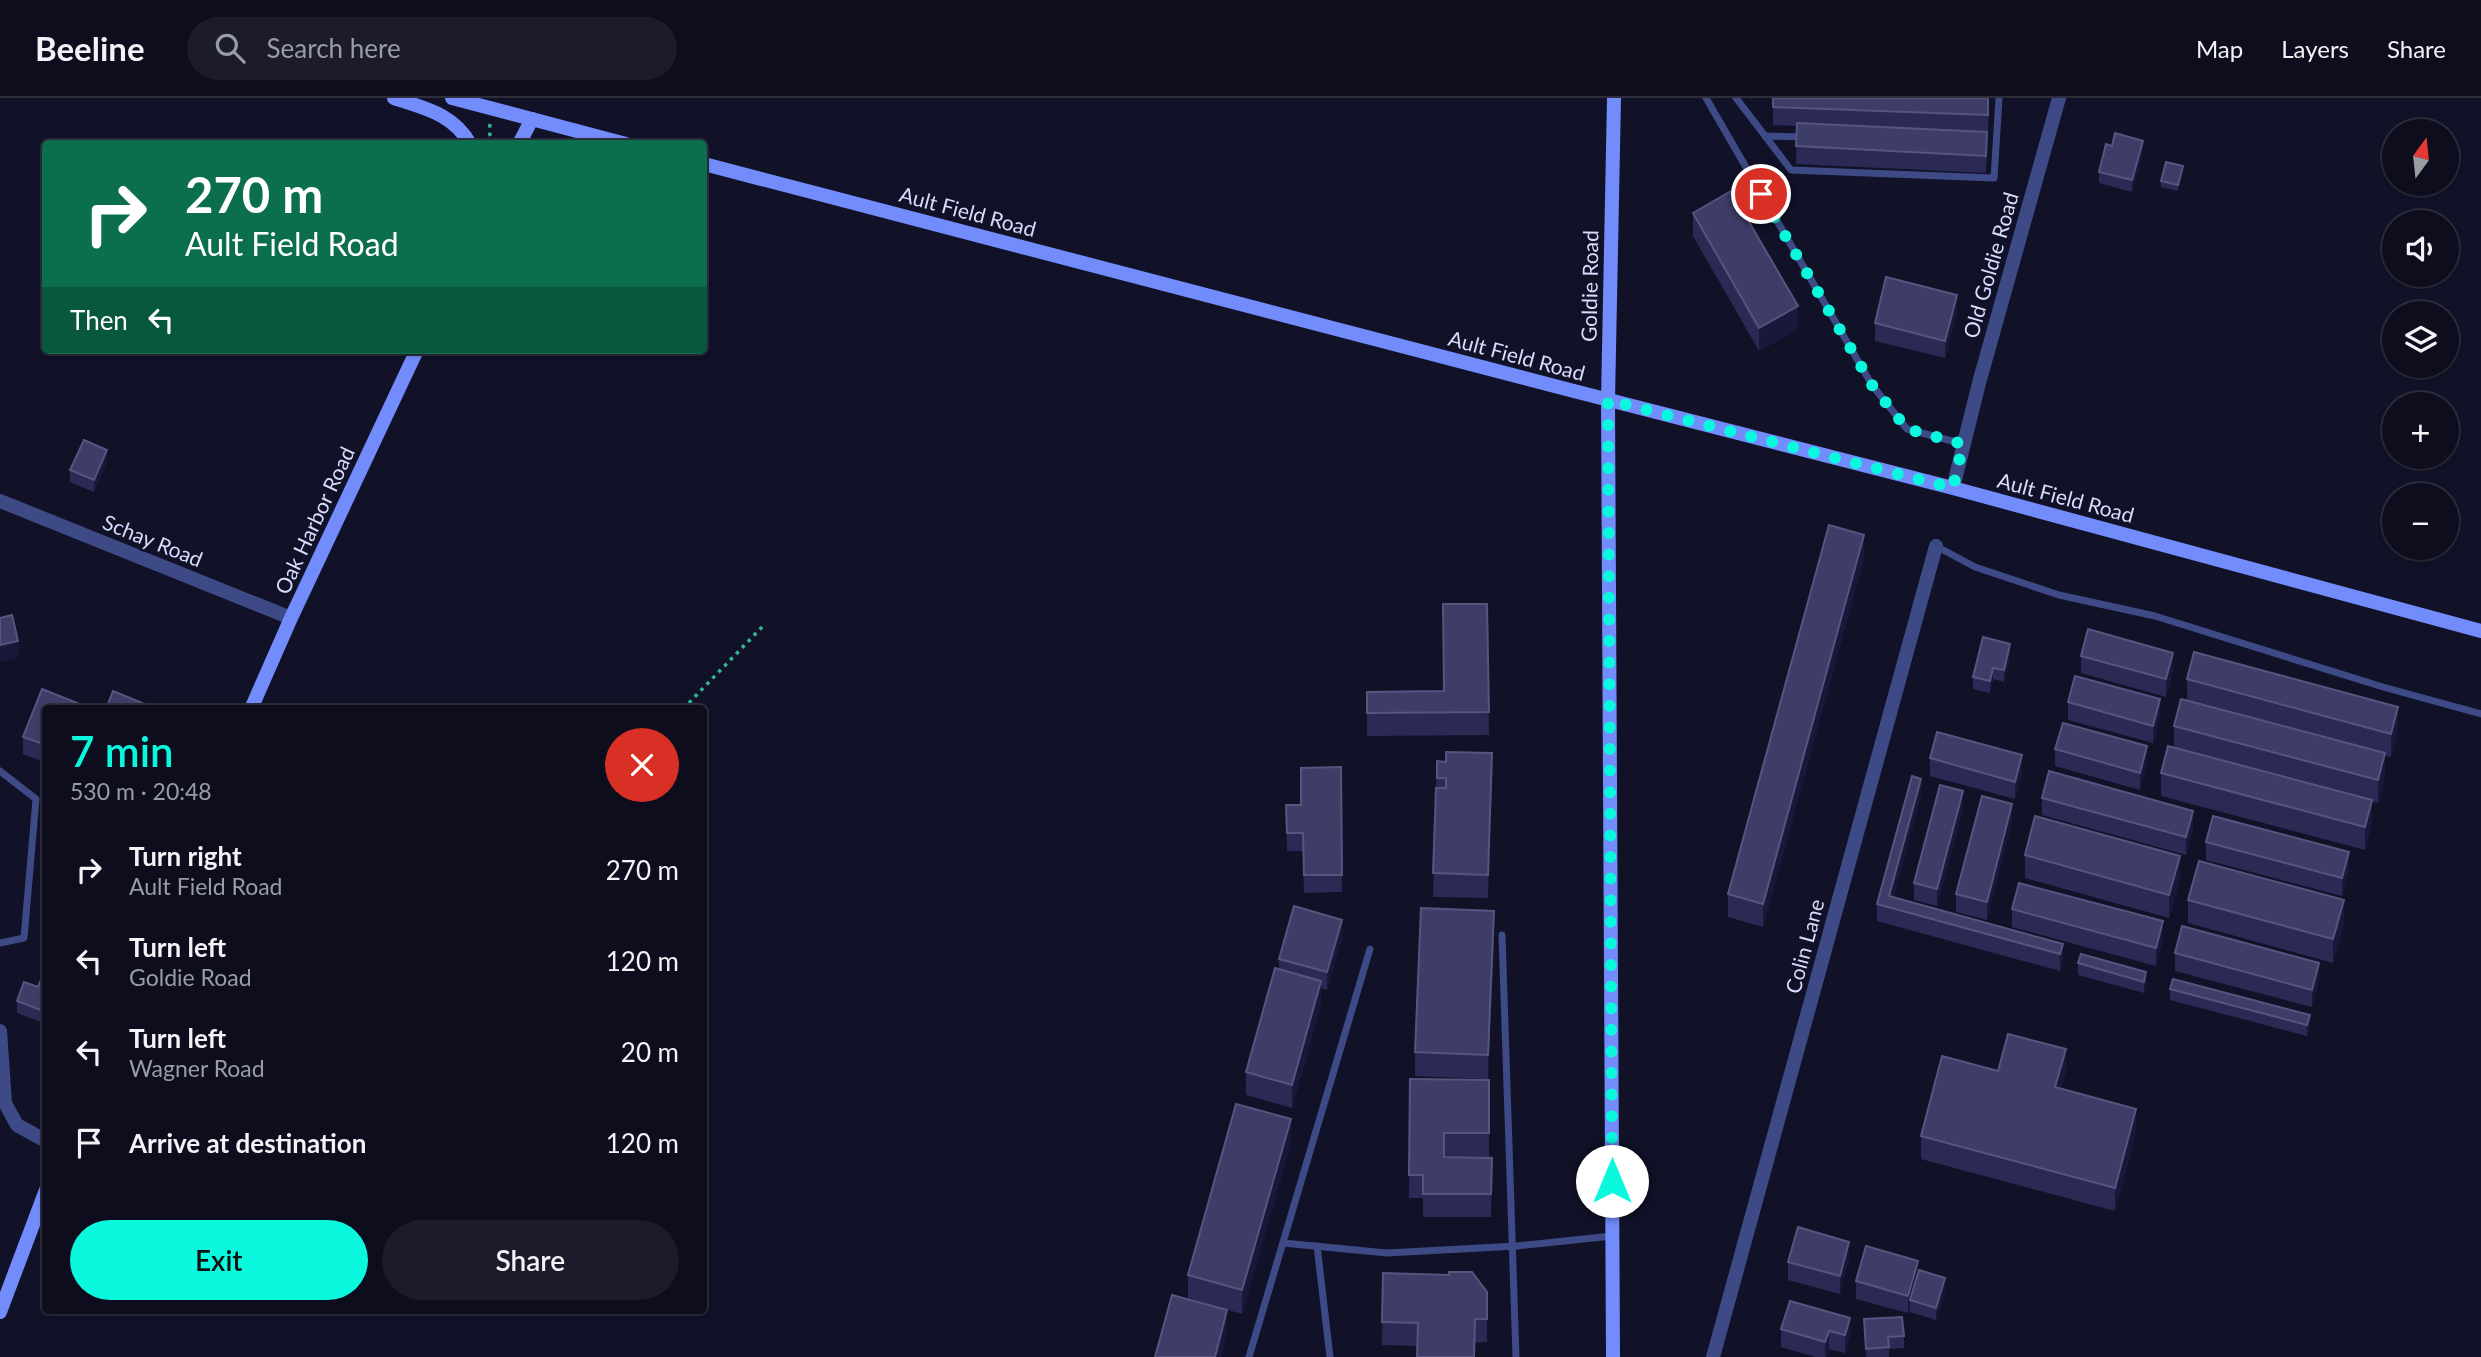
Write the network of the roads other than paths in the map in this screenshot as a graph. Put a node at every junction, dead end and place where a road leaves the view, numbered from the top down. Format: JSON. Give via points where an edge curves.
{"nodes":[{"id":1,"x":394,"y":98,"type":"edge"},
{"id":2,"x":452,"y":98,"type":"edge"},
{"id":3,"x":1614,"y":98,"type":"edge"},
{"id":4,"x":1706,"y":98,"type":"edge"},
{"id":5,"x":1736,"y":98,"type":"edge"},
{"id":6,"x":2059,"y":98,"type":"edge"},
{"id":7,"x":1998,"y":101,"type":"edge"},
{"id":8,"x":1985,"y":104,"type":"edge"},
{"id":9,"x":532,"y":119,"type":"junction"},
{"id":10,"x":1765,"y":136,"type":"junction"},
{"id":11,"x":1806,"y":138,"type":"edge"},
{"id":12,"x":468,"y":140,"type":"edge"},
{"id":13,"x":521,"y":140,"type":"edge"},
{"id":14,"x":611,"y":140,"type":"edge"},
{"id":15,"x":1982,"y":145,"type":"edge"},
{"id":16,"x":1996,"y":145,"type":"junction"},
{"id":17,"x":707,"y":165,"type":"edge"},
{"id":18,"x":415,"y":354,"type":"edge"},
{"id":19,"x":1608,"y":400,"type":"junction"},
{"id":20,"x":1963,"y":444,"type":"junction"},
{"id":21,"x":1953,"y":488,"type":"junction"},
{"id":22,"x":0,"y":501,"type":"edge"},
{"id":23,"x":1936,"y":545,"type":"joint"},
{"id":24,"x":291,"y":618,"type":"junction"},
{"id":25,"x":2481,"y":631,"type":"edge"},
{"id":26,"x":253,"y":705,"type":"edge"},
{"id":27,"x":2481,"y":714,"type":"edge"},
{"id":28,"x":0,"y":771,"type":"edge"},
{"id":29,"x":1502,"y":935,"type":"dead end"},
{"id":30,"x":0,"y":943,"type":"edge"},
{"id":31,"x":1370,"y":949,"type":"dead end"},
{"id":32,"x":0,"y":1031,"type":"edge"},
{"id":33,"x":42,"y":1139,"type":"edge"},
{"id":34,"x":42,"y":1201,"type":"edge"},
{"id":35,"x":1612,"y":1236,"type":"junction"},
{"id":36,"x":1283,"y":1242,"type":"junction"},
{"id":37,"x":1317,"y":1246,"type":"junction"},
{"id":38,"x":1513,"y":1246,"type":"junction"},
{"id":39,"x":0,"y":1312,"type":"edge"},
{"id":40,"x":1249,"y":1357,"type":"edge"},
{"id":41,"x":1329,"y":1357,"type":"edge"},
{"id":42,"x":1516,"y":1357,"type":"edge"},
{"id":43,"x":1613,"y":1357,"type":"edge"},
{"id":44,"x":1713,"y":1357,"type":"edge"}],
"edges":[{"from":1,"to":12,"type":"street","via":[[452,120]]},
{"from":2,"to":9,"type":"street"},
{"from":3,"to":19,"type":"street","name":"Goldie Road"},
{"from":4,"to":20,"type":"lane","via":[[1872,385],[1907,429]]},
{"from":5,"to":10,"type":"lane"},
{"from":6,"to":20,"type":"street","name":"Old Goldie Road"},
{"from":7,"to":8,"type":"lane"},
{"from":7,"to":16,"type":"lane"},
{"from":9,"to":13,"type":"street"},
{"from":9,"to":14,"type":"street"},
{"from":10,"to":11,"type":"lane"},
{"from":10,"to":16,"type":"lane","via":[[1791,170],[1966,177],[1994,178]]},
{"from":15,"to":16,"type":"lane"},
{"from":17,"to":19,"type":"street","name":"Ault Field Road"},
{"from":18,"to":24,"type":"street","name":"Oak Harbor Road"},
{"from":19,"to":21,"type":"street","name":"Ault Field Road"},
{"from":19,"to":35,"type":"street","name":"Goldie Road"},
{"from":20,"to":21,"type":"street"},
{"from":21,"to":25,"type":"street","name":"Ault Field Road"},
{"from":22,"to":24,"type":"street","name":"Schay Road"},
{"from":23,"to":27,"type":"lane","via":[[1975,567],[2059,595],[2155,616]]},
{"from":23,"to":44,"type":"street","name":"Colin Lane"},
{"from":24,"to":26,"type":"street","name":"Oak Harbor Road"},
{"from":28,"to":30,"type":"lane","via":[[36,799],[24,938]]},
{"from":29,"to":38,"type":"lane"},
{"from":31,"to":36,"type":"lane"},
{"from":32,"to":33,"type":"street","via":[[5,1103],[17,1125]]},
{"from":34,"to":39,"type":"street"},
{"from":35,"to":38,"type":"lane"},
{"from":35,"to":43,"type":"street","name":"Goldie Road"},
{"from":36,"to":37,"type":"lane"},
{"from":36,"to":40,"type":"lane"},
{"from":37,"to":38,"type":"lane","via":[[1387,1253]]},
{"from":37,"to":41,"type":"lane"},
{"from":38,"to":42,"type":"lane"}]}
